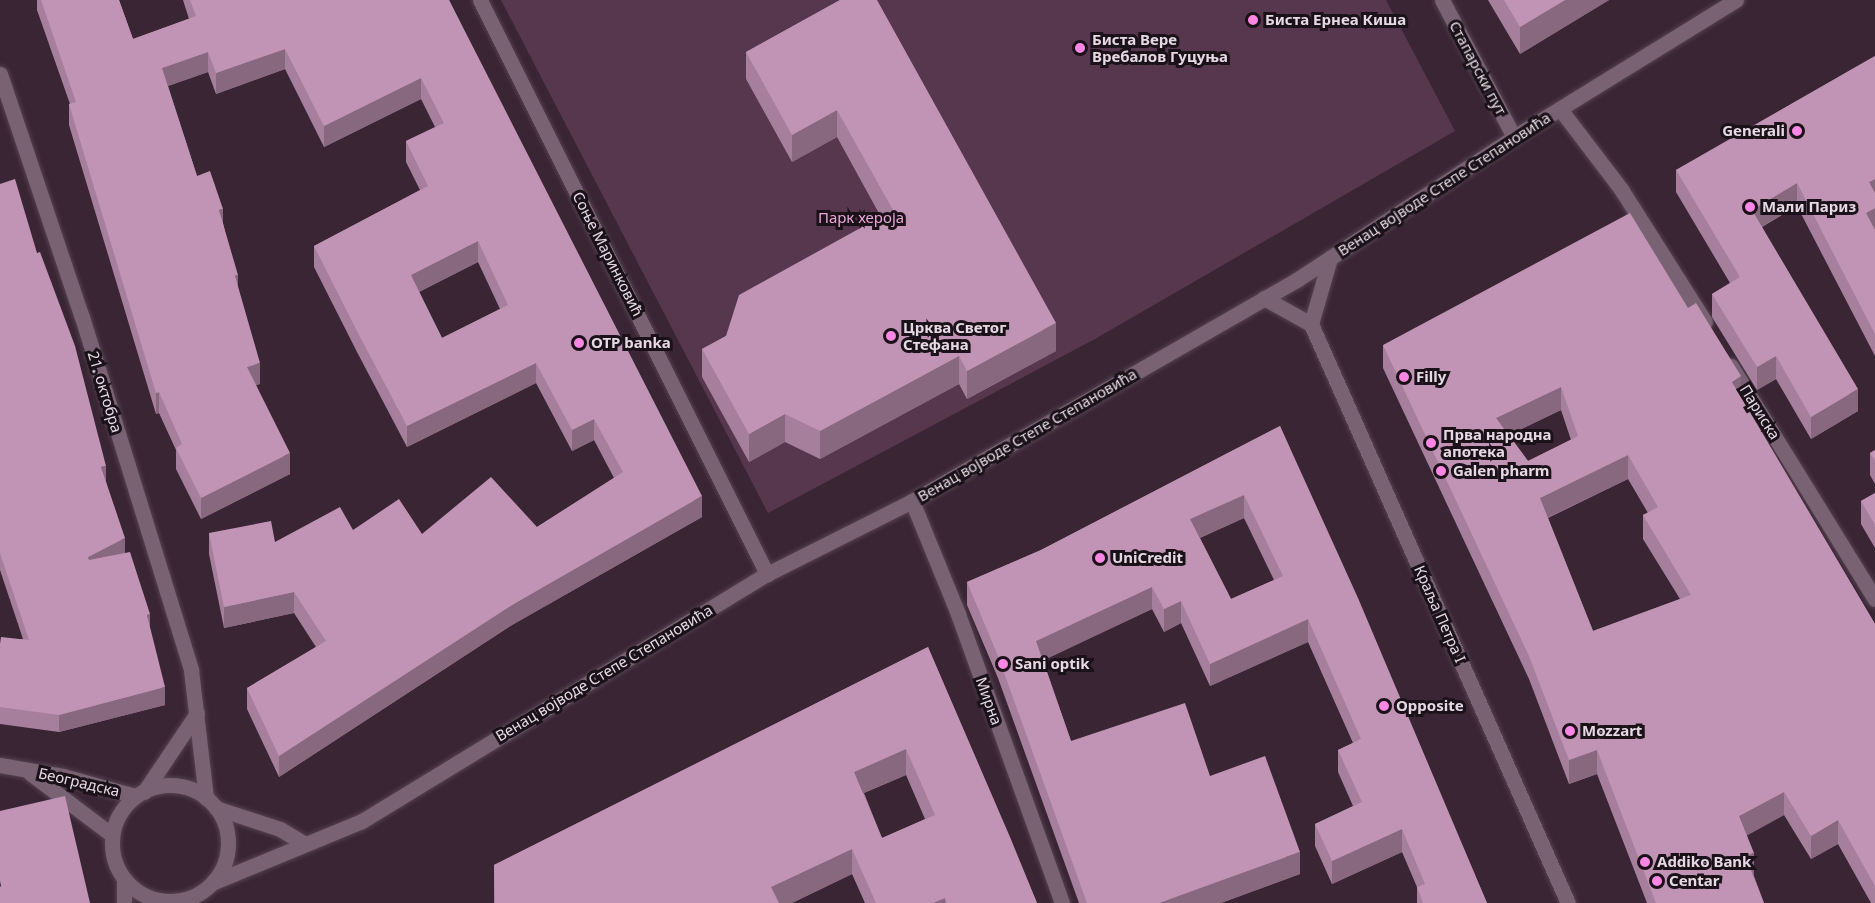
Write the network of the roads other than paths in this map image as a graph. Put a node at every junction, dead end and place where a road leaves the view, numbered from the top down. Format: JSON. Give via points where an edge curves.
{"nodes":[{"id":1,"x":480,"y":0,"type":"edge"},
{"id":2,"x":1442,"y":0,"type":"edge"},
{"id":3,"x":1736,"y":0,"type":"edge"},
{"id":4,"x":0,"y":74,"type":"edge"},
{"id":5,"x":1560,"y":109,"type":"junction"},
{"id":6,"x":1514,"y":137,"type":"junction"},
{"id":7,"x":1330,"y":258,"type":"junction"},
{"id":8,"x":1264,"y":298,"type":"junction"},
{"id":9,"x":1311,"y":324,"type":"junction"},
{"id":10,"x":912,"y":501,"type":"junction"},
{"id":11,"x":767,"y":574,"type":"junction"},
{"id":12,"x":1875,"y":599,"type":"edge"},
{"id":13,"x":197,"y":713,"type":"junction"},
{"id":14,"x":0,"y":765,"type":"edge"},
{"id":15,"x":23,"y":769,"type":"junction"},
{"id":16,"x":139,"y":794,"type":"junction"},
{"id":17,"x":211,"y":803,"type":"junction"},
{"id":18,"x":112,"y":836,"type":"junction"},
{"id":19,"x":305,"y":844,"type":"junction"},
{"id":20,"x":124,"y":880,"type":"junction"},
{"id":21,"x":213,"y":882,"type":"junction"},
{"id":22,"x":192,"y":900,"type":"edge"},
{"id":23,"x":124,"y":903,"type":"edge"},
{"id":24,"x":1062,"y":903,"type":"edge"},
{"id":25,"x":1568,"y":903,"type":"edge"}],
"edges":[{"from":1,"to":11,"type":"street","name":"Соње Маринковић"},
{"from":2,"to":6,"type":"street","name":"Стапарски пут"},
{"from":3,"to":5,"type":"street","name":"Венац војводе Степе Степановића"},
{"from":4,"to":13,"type":"street","name":"21. октобра","via":[[82,317],[191,670]]},
{"from":5,"to":6,"type":"street","name":"Венац војводе Степе Степановића"},
{"from":5,"to":12,"type":"street","name":"Париска","via":[[1621,189]]},
{"from":6,"to":7,"type":"street","name":"Венац војводе Степе Степановића"},
{"from":7,"to":8,"type":"street","name":"Венац војводе Степе Степановића"},
{"from":7,"to":9,"type":"street"},
{"from":8,"to":9,"type":"street"},
{"from":8,"to":10,"type":"street","name":"Венац војводе Степе Степановића"},
{"from":9,"to":25,"type":"street","name":"Краља Петра I"},
{"from":10,"to":11,"type":"street","name":"Венац војводе Степе Степановића"},
{"from":10,"to":24,"type":"street","name":"Мирна","via":[[958,614]]},
{"from":11,"to":19,"type":"street","name":"Венац војводе Степе Степановића","via":[[362,821]]},
{"from":13,"to":16,"type":"street"},
{"from":13,"to":17,"type":"street","name":"21. октобра"},
{"from":14,"to":15,"type":"street","name":"Београдска"},
{"from":15,"to":16,"type":"street","name":"Београдска"},
{"from":15,"to":18,"type":"street","name":"Београдска"},
{"from":16,"to":17,"type":"street","via":[[176,786]]},
{"from":16,"to":18,"type":"street","via":[[116,821]]},
{"from":17,"to":19,"type":"street","via":[[280,829]]},
{"from":17,"to":21,"type":"street","via":[[227,833],[228,847],[221,872]]},
{"from":18,"to":20,"type":"street","via":[[116,867]]},
{"from":19,"to":21,"type":"street","name":"Венац војводе Степе Степановића"},
{"from":20,"to":22,"type":"street","via":[[150,898],[166,902]]},
{"from":20,"to":23,"type":"street"},
{"from":21,"to":22,"type":"street"}]}
